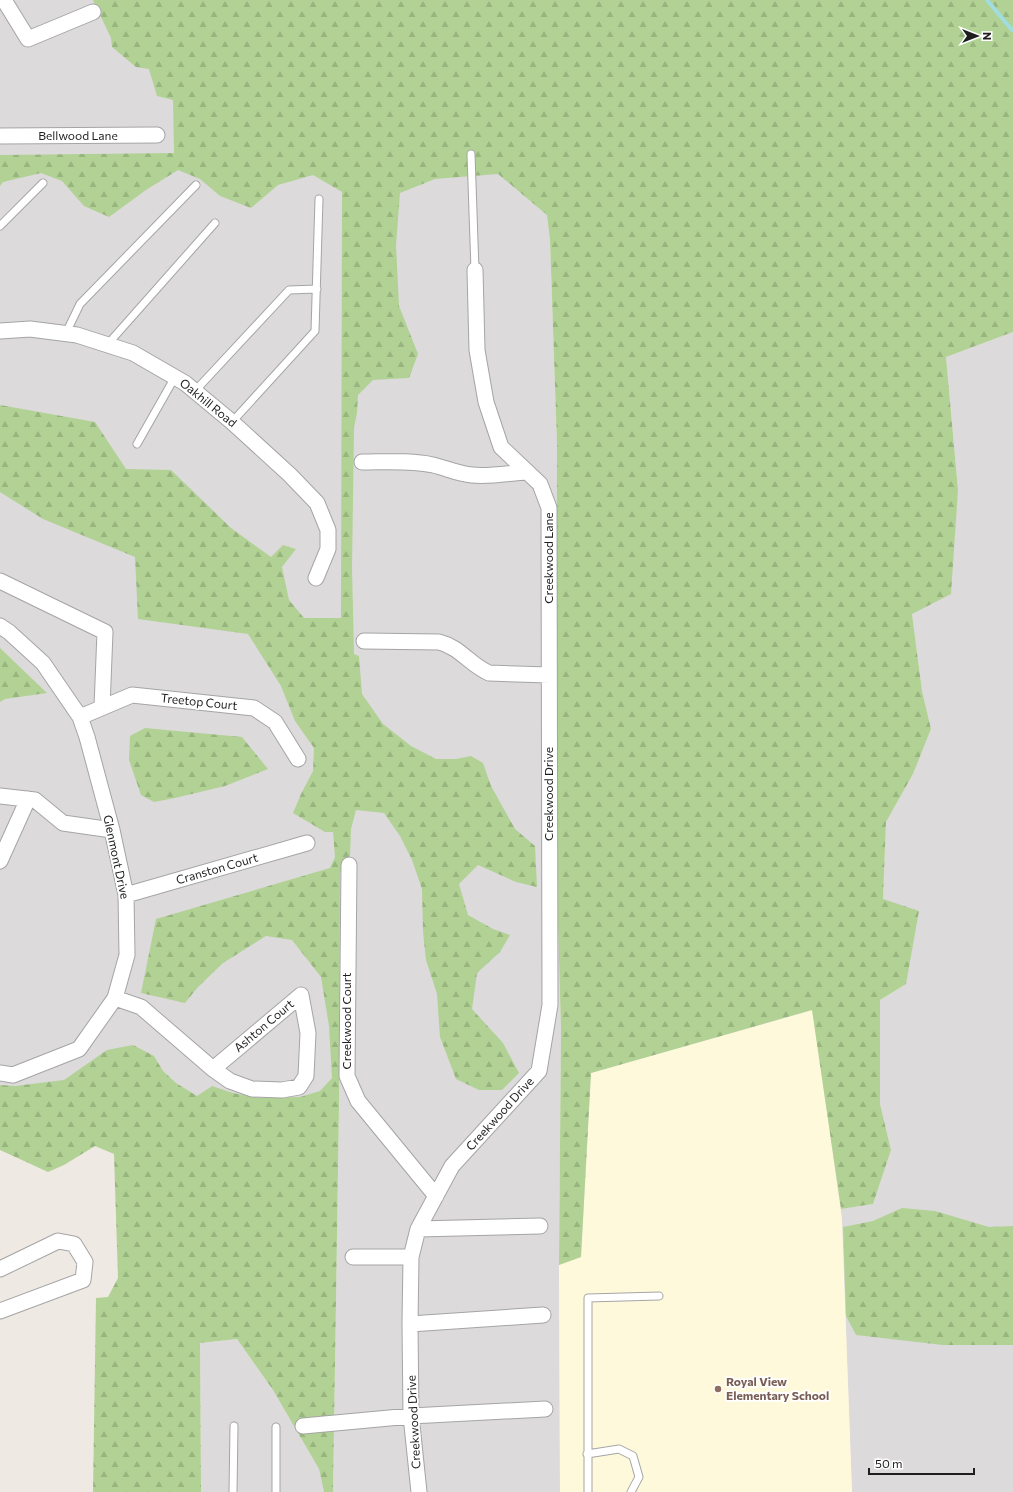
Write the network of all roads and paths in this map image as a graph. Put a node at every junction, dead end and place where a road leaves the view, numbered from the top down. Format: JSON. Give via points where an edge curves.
{"nodes":[{"id":1,"x":3,"y":2,"type":"edge"},
{"id":2,"x":93,"y":12,"type":"dead end"},
{"id":3,"x":157,"y":135,"type":"dead end"},
{"id":4,"x":0,"y":136,"type":"edge"},
{"id":5,"x":471,"y":154,"type":"dead end"},
{"id":6,"x":43,"y":183,"type":"dead end"},
{"id":7,"x":196,"y":185,"type":"dead end"},
{"id":8,"x":319,"y":199,"type":"dead end"},
{"id":9,"x":215,"y":223,"type":"dead end"},
{"id":10,"x":0,"y":226,"type":"edge"},
{"id":11,"x":475,"y":270,"type":"joint"},
{"id":12,"x":317,"y":289,"type":"junction"},
{"id":13,"x":0,"y":330,"type":"edge"},
{"id":14,"x":66,"y":333,"type":"junction"},
{"id":15,"x":107,"y":345,"type":"junction"},
{"id":16,"x":175,"y":377,"type":"junction"},
{"id":17,"x":195,"y":391,"type":"junction"},
{"id":18,"x":232,"y":422,"type":"junction"},
{"id":19,"x":137,"y":444,"type":"dead end"},
{"id":20,"x":362,"y":462,"type":"dead end"},
{"id":21,"x":527,"y":472,"type":"junction"},
{"id":22,"x":316,"y":578,"type":"dead end"},
{"id":23,"x":0,"y":582,"type":"edge"},
{"id":24,"x":0,"y":626,"type":"edge"},
{"id":25,"x":364,"y":642,"type":"dead end"},
{"id":26,"x":549,"y":675,"type":"junction"},
{"id":27,"x":102,"y":708,"type":"junction"},
{"id":28,"x":80,"y":717,"type":"junction"},
{"id":29,"x":298,"y":758,"type":"dead end"},
{"id":30,"x":0,"y":796,"type":"edge"},
{"id":31,"x":28,"y":799,"type":"junction"},
{"id":32,"x":112,"y":830,"type":"junction"},
{"id":33,"x":307,"y":843,"type":"dead end"},
{"id":34,"x":0,"y":861,"type":"edge"},
{"id":35,"x":348,"y":865,"type":"dead end"},
{"id":36,"x":126,"y":895,"type":"junction"},
{"id":37,"x":115,"y":998,"type":"junction"},
{"id":38,"x":213,"y":1069,"type":"junction"},
{"id":39,"x":0,"y":1073,"type":"edge"},
{"id":40,"x":436,"y":1196,"type":"junction"},
{"id":41,"x":540,"y":1226,"type":"dead end"},
{"id":42,"x":418,"y":1229,"type":"junction"},
{"id":43,"x":353,"y":1256,"type":"dead end"},
{"id":44,"x":411,"y":1256,"type":"junction"},
{"id":45,"x":0,"y":1269,"type":"edge"},
{"id":46,"x":659,"y":1296,"type":"dead end"},
{"id":47,"x":0,"y":1311,"type":"edge"},
{"id":48,"x":543,"y":1315,"type":"dead end"},
{"id":49,"x":410,"y":1324,"type":"junction"},
{"id":50,"x":545,"y":1409,"type":"dead end"},
{"id":51,"x":411,"y":1416,"type":"junction"},
{"id":52,"x":234,"y":1426,"type":"dead end"},
{"id":53,"x":303,"y":1426,"type":"dead end"},
{"id":54,"x":276,"y":1427,"type":"dead end"},
{"id":55,"x":587,"y":1454,"type":"junction"},
{"id":56,"x":233,"y":1492,"type":"edge"},
{"id":57,"x":276,"y":1492,"type":"edge"},
{"id":58,"x":419,"y":1492,"type":"edge"},
{"id":59,"x":588,"y":1492,"type":"edge"},
{"id":60,"x":631,"y":1492,"type":"edge"}],
"edges":[{"from":1,"to":2,"type":"street","via":[[28,39]]},
{"from":3,"to":4,"type":"street","name":"Bellwood Lane"},
{"from":5,"to":11,"type":"lane"},
{"from":6,"to":10,"type":"lane"},
{"from":7,"to":14,"type":"lane","via":[[80,304]]},
{"from":8,"to":12,"type":"lane"},
{"from":9,"to":15,"type":"lane"},
{"from":11,"to":21,"type":"street","name":"Creekwood Lane","via":[[477,350],[486,402],[501,447]]},
{"from":12,"to":17,"type":"lane","via":[[289,290]]},
{"from":12,"to":18,"type":"lane","via":[[315,331]]},
{"from":13,"to":14,"type":"street","name":"Oakhill Road","via":[[30,329]]},
{"from":14,"to":15,"type":"street","name":"Oakhill Road"},
{"from":15,"to":16,"type":"street","name":"Oakhill Road","via":[[133,353]]},
{"from":16,"to":17,"type":"street","name":"Oakhill Road"},
{"from":16,"to":19,"type":"lane"},
{"from":17,"to":18,"type":"street","name":"Oakhill Road"},
{"from":18,"to":22,"type":"street","name":"Oakhill Road","via":[[317,503],[328,530],[328,549]]},
{"from":20,"to":21,"type":"street","via":[[414,463],[473,475]]},
{"from":21,"to":26,"type":"street","name":"Creekwood Lane","via":[[540,484],[549,508]]},
{"from":23,"to":27,"type":"street","via":[[106,632]]},
{"from":24,"to":28,"type":"street","name":"Glenmont Drive","via":[[43,663]]},
{"from":25,"to":26,"type":"street","via":[[439,642],[450,644],[489,673]]},
{"from":26,"to":40,"type":"street","name":"Creekwood Drive","via":[[550,1005],[539,1071],[452,1166]]},
{"from":27,"to":28,"type":"street","name":"Treetop Court"},
{"from":27,"to":29,"type":"street","name":"Treetop Court","via":[[132,695],[254,708],[275,722]]},
{"from":28,"to":32,"type":"street","name":"Glenmont Drive"},
{"from":30,"to":31,"type":"street"},
{"from":31,"to":32,"type":"street","via":[[35,800],[63,823]]},
{"from":31,"to":34,"type":"street"},
{"from":32,"to":36,"type":"street","name":"Glenmont Drive"},
{"from":33,"to":36,"type":"street","name":"Cranston Court"},
{"from":35,"to":40,"type":"street","name":"Creekwood Court","via":[[347,1076],[358,1101]]},
{"from":36,"to":37,"type":"street","name":"Glenmont Drive","via":[[127,955]]},
{"from":37,"to":38,"type":"street","name":"Ashton Court","via":[[141,1007]]},
{"from":37,"to":39,"type":"street","name":"Glenmont Drive","via":[[79,1049],[13,1075]]},
{"from":38,"to":38,"type":"street","name":"Ashton Court","via":[[230,1081],[252,1088],[282,1090],[299,1087],[306,1076],[308,1033],[301,995]]},
{"from":40,"to":42,"type":"street","name":"Creekwood Drive"},
{"from":41,"to":42,"type":"street"},
{"from":42,"to":44,"type":"street","name":"Creekwood Drive"},
{"from":43,"to":44,"type":"street"},
{"from":44,"to":49,"type":"street","name":"Creekwood Drive"},
{"from":45,"to":47,"type":"street","via":[[58,1241],[74,1244],[85,1262],[83,1280]]},
{"from":46,"to":55,"type":"lane","via":[[588,1298]]},
{"from":48,"to":49,"type":"street"},
{"from":49,"to":51,"type":"street","name":"Creekwood Drive"},
{"from":50,"to":51,"type":"street"},
{"from":51,"to":53,"type":"street"},
{"from":51,"to":58,"type":"street","name":"Creekwood Drive"},
{"from":52,"to":56,"type":"lane"},
{"from":54,"to":57,"type":"lane"},
{"from":55,"to":59,"type":"lane"},
{"from":55,"to":60,"type":"lane","via":[[619,1449],[633,1456],[639,1477]]}]}
